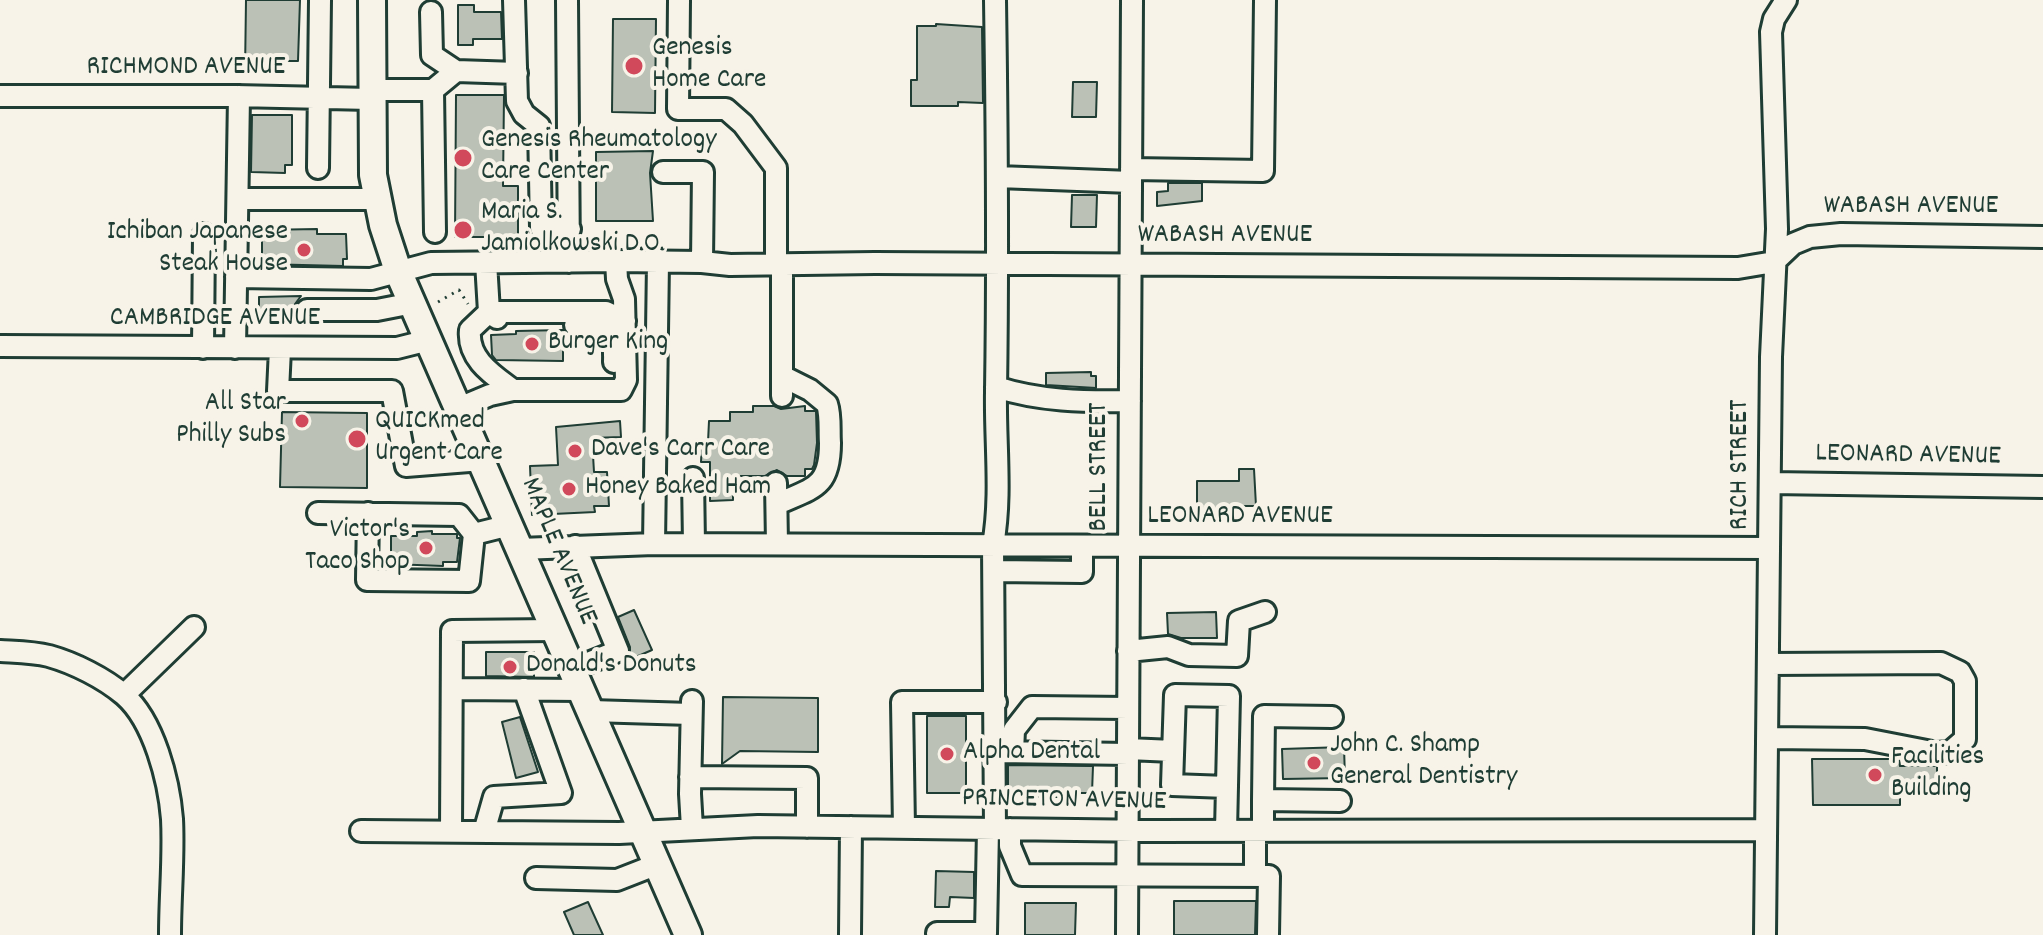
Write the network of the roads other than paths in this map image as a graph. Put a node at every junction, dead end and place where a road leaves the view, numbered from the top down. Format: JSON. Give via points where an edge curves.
{"nodes":[{"id":1,"x":320,"y":0,"type":"edge"},
{"id":2,"x":372,"y":0,"type":"edge"},
{"id":3,"x":514,"y":0,"type":"edge"},
{"id":4,"x":567,"y":0,"type":"edge"},
{"id":5,"x":679,"y":0,"type":"edge"},
{"id":6,"x":995,"y":0,"type":"edge"},
{"id":7,"x":1132,"y":0,"type":"edge"},
{"id":8,"x":1265,"y":0,"type":"edge"},
{"id":9,"x":1786,"y":0,"type":"edge"},
{"id":10,"x":431,"y":12,"type":"dead end"},
{"id":11,"x":456,"y":71,"type":"junction"},
{"id":12,"x":517,"y":73,"type":"junction"},
{"id":13,"x":433,"y":90,"type":"junction"},
{"id":14,"x":371,"y":95,"type":"junction"},
{"id":15,"x":0,"y":96,"type":"edge"},
{"id":16,"x":239,"y":96,"type":"junction"},
{"id":17,"x":318,"y":98,"type":"junction"},
{"id":18,"x":539,"y":126,"type":"junction"},
{"id":19,"x":568,"y":126,"type":"junction"},
{"id":20,"x":318,"y":168,"type":"dead end"},
{"id":21,"x":663,"y":172,"type":"dead end"},
{"id":22,"x":1131,"y":176,"type":"junction"},
{"id":23,"x":998,"y":177,"type":"junction"},
{"id":24,"x":238,"y":199,"type":"junction"},
{"id":25,"x":378,"y":199,"type":"junction"},
{"id":26,"x":570,"y":229,"type":"junction"},
{"id":27,"x":435,"y":232,"type":"dead end"},
{"id":28,"x":204,"y":234,"type":"dead end"},
{"id":29,"x":2043,"y":237,"type":"edge"},
{"id":30,"x":486,"y":262,"type":"junction"},
{"id":31,"x":569,"y":262,"type":"junction"},
{"id":32,"x":658,"y":262,"type":"junction"},
{"id":33,"x":702,"y":262,"type":"junction"},
{"id":34,"x":1774,"y":262,"type":"junction"},
{"id":35,"x":998,"y":264,"type":"junction"},
{"id":36,"x":1130,"y":264,"type":"junction"},
{"id":37,"x":779,"y":265,"type":"junction"},
{"id":38,"x":617,"y":270,"type":"junction"},
{"id":39,"x":398,"y":271,"type":"junction"},
{"id":40,"x":236,"y":277,"type":"junction"},
{"id":41,"x":425,"y":302,"type":"junction"},
{"id":42,"x":307,"y":310,"type":"dead end"},
{"id":43,"x":606,"y":312,"type":"junction"},
{"id":44,"x":482,"y":313,"type":"junction"},
{"id":45,"x":625,"y":321,"type":"junction"},
{"id":46,"x":429,"y":340,"type":"junction"},
{"id":47,"x":0,"y":346,"type":"edge"},
{"id":48,"x":203,"y":348,"type":"junction"},
{"id":49,"x":235,"y":348,"type":"junction"},
{"id":50,"x":280,"y":349,"type":"junction"},
{"id":51,"x":996,"y":387,"type":"junction"},
{"id":52,"x":513,"y":390,"type":"junction"},
{"id":53,"x":606,"y":390,"type":"junction"},
{"id":54,"x":1130,"y":401,"type":"junction"},
{"id":55,"x":459,"y":408,"type":"junction"},
{"id":56,"x":482,"y":460,"type":"junction"},
{"id":57,"x":693,"y":478,"type":"dead end"},
{"id":58,"x":1771,"y":483,"type":"junction"},
{"id":59,"x":2043,"y":487,"type":"edge"},
{"id":60,"x":318,"y":513,"type":"dead end"},
{"id":61,"x":368,"y":513,"type":"junction"},
{"id":62,"x":474,"y":534,"type":"junction"},
{"id":63,"x":515,"y":537,"type":"junction"},
{"id":64,"x":654,"y":544,"type":"junction"},
{"id":65,"x":694,"y":544,"type":"junction"},
{"id":66,"x":777,"y":544,"type":"junction"},
{"id":67,"x":993,"y":545,"type":"junction"},
{"id":68,"x":575,"y":546,"type":"junction"},
{"id":69,"x":1082,"y":546,"type":"junction"},
{"id":70,"x":1128,"y":546,"type":"junction"},
{"id":71,"x":1769,"y":548,"type":"junction"},
{"id":72,"x":994,"y":571,"type":"junction"},
{"id":73,"x":1265,"y":612,"type":"dead end"},
{"id":74,"x":194,"y":627,"type":"dead end"},
{"id":75,"x":556,"y":630,"type":"junction"},
{"id":76,"x":0,"y":651,"type":"edge"},
{"id":77,"x":1128,"y":651,"type":"junction"},
{"id":78,"x":1768,"y":664,"type":"junction"},
{"id":79,"x":453,"y":689,"type":"junction"},
{"id":80,"x":524,"y":689,"type":"junction"},
{"id":81,"x":582,"y":690,"type":"junction"},
{"id":82,"x":124,"y":695,"type":"junction"},
{"id":83,"x":996,"y":702,"type":"junction"},
{"id":84,"x":1128,"y":708,"type":"junction"},
{"id":85,"x":1332,"y":717,"type":"dead end"},
{"id":86,"x":1768,"y":738,"type":"junction"},
{"id":87,"x":1128,"y":751,"type":"junction"},
{"id":88,"x":1173,"y":751,"type":"junction"},
{"id":89,"x":1005,"y":752,"type":"junction"},
{"id":90,"x":690,"y":777,"type":"junction"},
{"id":91,"x":1227,"y":787,"type":"junction"},
{"id":92,"x":1263,"y":800,"type":"junction"},
{"id":93,"x":1340,"y":801,"type":"dead end"},
{"id":94,"x":807,"y":827,"type":"junction"},
{"id":95,"x":851,"y":827,"type":"junction"},
{"id":96,"x":692,"y":828,"type":"junction"},
{"id":97,"x":904,"y":828,"type":"junction"},
{"id":98,"x":998,"y":829,"type":"junction"},
{"id":99,"x":1766,"y":830,"type":"junction"},
{"id":100,"x":361,"y":831,"type":"dead end"},
{"id":101,"x":451,"y":831,"type":"junction"},
{"id":102,"x":1128,"y":831,"type":"junction"},
{"id":103,"x":1226,"y":831,"type":"junction"},
{"id":104,"x":1259,"y":831,"type":"junction"},
{"id":105,"x":484,"y":832,"type":"junction"},
{"id":106,"x":643,"y":832,"type":"junction"},
{"id":107,"x":658,"y":864,"type":"junction"},
{"id":108,"x":1128,"y":876,"type":"junction"},
{"id":109,"x":1255,"y":876,"type":"junction"},
{"id":110,"x":536,"y":878,"type":"dead end"},
{"id":111,"x":937,"y":933,"type":"dead end"},
{"id":112,"x":170,"y":935,"type":"edge"},
{"id":113,"x":688,"y":935,"type":"edge"},
{"id":114,"x":850,"y":935,"type":"edge"},
{"id":115,"x":1127,"y":935,"type":"edge"},
{"id":116,"x":1268,"y":935,"type":"edge"},
{"id":117,"x":1765,"y":935,"type":"edge"}],
"edges":[{"from":1,"to":17,"type":"street"},
{"from":2,"to":14,"type":"main road","name":"MAPLE AVENUE"},
{"from":3,"to":12,"type":"street"},
{"from":4,"to":19,"type":"street"},
{"from":5,"to":37,"type":"street","via":[[678,109],[726,109],[776,168]]},
{"from":6,"to":23,"type":"street"},
{"from":7,"to":22,"type":"street","name":"BELL STREET"},
{"from":8,"to":22,"type":"street","via":[[1263,171]]},
{"from":9,"to":34,"type":"street","name":"RICH STREET","via":[[1771,32]]},
{"from":10,"to":11,"type":"street","via":[[432,55]]},
{"from":11,"to":12,"type":"street"},
{"from":11,"to":13,"type":"street"},
{"from":12,"to":18,"type":"street","via":[[517,101]]},
{"from":13,"to":14,"type":"street","name":"RICHMOND AVENUE"},
{"from":13,"to":27,"type":"street"},
{"from":14,"to":17,"type":"street","name":"RICHMOND AVENUE"},
{"from":14,"to":25,"type":"main road","name":"MAPLE AVENUE"},
{"from":15,"to":16,"type":"street","name":"RICHMOND AVENUE"},
{"from":16,"to":17,"type":"street","name":"RICHMOND AVENUE"},
{"from":16,"to":24,"type":"street"},
{"from":17,"to":20,"type":"street"},
{"from":18,"to":19,"type":"street"},
{"from":18,"to":26,"type":"street","via":[[541,228]]},
{"from":19,"to":26,"type":"street"},
{"from":21,"to":33,"type":"street","via":[[703,172]]},
{"from":22,"to":23,"type":"street"},
{"from":22,"to":36,"type":"street","name":"BELL STREET"},
{"from":23,"to":35,"type":"street"},
{"from":24,"to":25,"type":"street"},
{"from":24,"to":40,"type":"street"},
{"from":25,"to":39,"type":"main road","name":"MAPLE AVENUE"},
{"from":26,"to":31,"type":"street"},
{"from":28,"to":48,"type":"street"},
{"from":29,"to":34,"type":"street","name":"WABASH AVENUE","via":[[1841,234],[1793,244]]},
{"from":30,"to":31,"type":"street","name":"WABASH AVENUE"},
{"from":30,"to":39,"type":"street","name":"WABASH AVENUE","via":[[431,263]]},
{"from":30,"to":44,"type":"street"},
{"from":31,"to":38,"type":"street","name":"WABASH AVENUE"},
{"from":32,"to":33,"type":"street","name":"WABASH AVENUE"},
{"from":32,"to":38,"type":"street","name":"WABASH AVENUE"},
{"from":32,"to":64,"type":"street"},
{"from":33,"to":37,"type":"street","name":"WABASH AVENUE"},
{"from":34,"to":36,"type":"street","name":"WABASH AVENUE","via":[[1738,268]]},
{"from":34,"to":58,"type":"street","name":"RICH STREET"},
{"from":35,"to":36,"type":"street","name":"WABASH AVENUE"},
{"from":35,"to":37,"type":"street","name":"WABASH AVENUE"},
{"from":35,"to":51,"type":"street"},
{"from":36,"to":54,"type":"street","name":"BELL STREET"},
{"from":37,"to":66,"type":"street","via":[[782,386],[810,390],[827,404],[830,466],[812,489],[776,494]]},
{"from":38,"to":43,"type":"street"},
{"from":38,"to":45,"type":"street"},
{"from":39,"to":40,"type":"street","name":"WABASH AVENUE","via":[[371,279]]},
{"from":39,"to":41,"type":"main road","name":"MAPLE AVENUE"},
{"from":40,"to":49,"type":"street"},
{"from":41,"to":42,"type":"street","via":[[377,310]]},
{"from":41,"to":46,"type":"main road","name":"MAPLE AVENUE"},
{"from":43,"to":44,"type":"street"},
{"from":43,"to":45,"type":"street"},
{"from":44,"to":52,"type":"street","via":[[469,340],[481,366]]},
{"from":44,"to":53,"type":"street","via":[[507,325],[606,327],[614,347],[613,377]]},
{"from":45,"to":53,"type":"street","via":[[626,380],[621,390]]},
{"from":46,"to":50,"type":"street","name":"CAMBRIDGE AVENUE","via":[[397,348]]},
{"from":46,"to":55,"type":"main road","name":"MAPLE AVENUE"},
{"from":47,"to":48,"type":"street","name":"CAMBRIDGE AVENUE"},
{"from":48,"to":49,"type":"street","name":"CAMBRIDGE AVENUE"},
{"from":49,"to":50,"type":"street","name":"CAMBRIDGE AVENUE"},
{"from":50,"to":56,"type":"street","via":[[278,391],[392,391],[406,466]]},
{"from":51,"to":54,"type":"street","via":[[1023,396]]},
{"from":51,"to":67,"type":"street","via":[[998,520]]},
{"from":52,"to":53,"type":"street"},
{"from":52,"to":55,"type":"street"},
{"from":54,"to":70,"type":"street","name":"BELL STREET"},
{"from":55,"to":56,"type":"main road","name":"MAPLE AVENUE"},
{"from":56,"to":63,"type":"main road","name":"MAPLE AVENUE"},
{"from":57,"to":65,"type":"street"},
{"from":58,"to":59,"type":"street","name":"LEONARD AVENUE"},
{"from":58,"to":71,"type":"street","name":"RICH STREET"},
{"from":60,"to":61,"type":"street"},
{"from":61,"to":62,"type":"street","via":[[459,515]]},
{"from":61,"to":62,"type":"street","via":[[367,580],[469,581]]},
{"from":62,"to":63,"type":"street","name":"LEONARD AVENUE"},
{"from":63,"to":68,"type":"street","name":"LEONARD AVENUE"},
{"from":63,"to":75,"type":"main road","name":"MAPLE AVENUE"},
{"from":64,"to":65,"type":"street","name":"LEONARD AVENUE"},
{"from":64,"to":68,"type":"street","name":"LEONARD AVENUE"},
{"from":65,"to":66,"type":"street","name":"LEONARD AVENUE"},
{"from":66,"to":67,"type":"street","name":"LEONARD AVENUE"},
{"from":67,"to":69,"type":"street","name":"LEONARD AVENUE"},
{"from":67,"to":72,"type":"street"},
{"from":68,"to":81,"type":"street","via":[[618,651]]},
{"from":69,"to":70,"type":"street","name":"LEONARD AVENUE"},
{"from":69,"to":72,"type":"street","via":[[1082,572]]},
{"from":70,"to":71,"type":"street","name":"LEONARD AVENUE"},
{"from":70,"to":77,"type":"street","name":"BELL STREET"},
{"from":71,"to":78,"type":"street","name":"RICH STREET"},
{"from":72,"to":83,"type":"street"},
{"from":73,"to":77,"type":"street","via":[[1239,621],[1237,656],[1189,655],[1168,647]]},
{"from":74,"to":82,"type":"street"},
{"from":75,"to":79,"type":"street","via":[[452,631]]},
{"from":75,"to":81,"type":"main road","name":"MAPLE AVENUE"},
{"from":76,"to":82,"type":"street","via":[[49,656]]},
{"from":77,"to":84,"type":"street","name":"BELL STREET"},
{"from":78,"to":86,"type":"street","name":"RICH STREET"},
{"from":78,"to":86,"type":"street","via":[[1941,663],[1960,672],[1965,681],[1965,739],[1950,752],[1937,753],[1865,739]]},
{"from":79,"to":80,"type":"street"},
{"from":79,"to":101,"type":"street"},
{"from":80,"to":81,"type":"street"},
{"from":80,"to":105,"type":"street","via":[[561,793],[494,797]]},
{"from":81,"to":90,"type":"street","via":[[691,707]]},
{"from":81,"to":106,"type":"main road","name":"MAPLE AVENUE"},
{"from":82,"to":112,"type":"street","via":[[146,726],[166,775],[172,840]]},
{"from":83,"to":89,"type":"street"},
{"from":83,"to":97,"type":"street","via":[[902,702]]},
{"from":84,"to":87,"type":"street","name":"BELL STREET"},
{"from":84,"to":89,"type":"street","via":[[1032,707]]},
{"from":85,"to":92,"type":"street","via":[[1264,716]]},
{"from":86,"to":99,"type":"street","name":"RICH STREET"},
{"from":87,"to":88,"type":"street"},
{"from":87,"to":89,"type":"street"},
{"from":87,"to":102,"type":"street","name":"BELL STREET"},
{"from":88,"to":91,"type":"street","via":[[1172,785]]},
{"from":88,"to":91,"type":"street","via":[[1175,695],[1229,696]]},
{"from":89,"to":98,"type":"street"},
{"from":90,"to":94,"type":"street","via":[[807,778]]},
{"from":90,"to":96,"type":"street"},
{"from":91,"to":103,"type":"street"},
{"from":92,"to":93,"type":"street"},
{"from":92,"to":104,"type":"street"},
{"from":94,"to":95,"type":"street","name":"PRINCETON AVENUE"},
{"from":94,"to":96,"type":"street","name":"PRINCETON AVENUE"},
{"from":95,"to":97,"type":"street","name":"PRINCETON AVENUE"},
{"from":95,"to":114,"type":"street"},
{"from":96,"to":106,"type":"street","name":"PRINCETON AVENUE"},
{"from":97,"to":98,"type":"street","name":"PRINCETON AVENUE"},
{"from":98,"to":102,"type":"street","name":"PRINCETON AVENUE"},
{"from":98,"to":108,"type":"street","via":[[1022,875]]},
{"from":98,"to":111,"type":"street","via":[[986,933]]},
{"from":99,"to":104,"type":"street","name":"PRINCETON AVENUE"},
{"from":99,"to":117,"type":"street","name":"RICH STREET"},
{"from":100,"to":101,"type":"street","name":"PRINCETON AVENUE"},
{"from":101,"to":105,"type":"street","name":"PRINCETON AVENUE"},
{"from":102,"to":103,"type":"street","name":"PRINCETON AVENUE"},
{"from":102,"to":108,"type":"street","name":"BELL STREET"},
{"from":103,"to":104,"type":"street","name":"PRINCETON AVENUE"},
{"from":104,"to":109,"type":"street"},
{"from":105,"to":106,"type":"street","name":"PRINCETON AVENUE"},
{"from":106,"to":107,"type":"main road","name":"MAPLE AVENUE"},
{"from":107,"to":110,"type":"street","via":[[617,880]]},
{"from":107,"to":113,"type":"main road","name":"MAPLE AVENUE"},
{"from":108,"to":109,"type":"street"},
{"from":108,"to":115,"type":"street","name":"BELL STREET"},
{"from":109,"to":116,"type":"street","via":[[1269,876]]}]}
